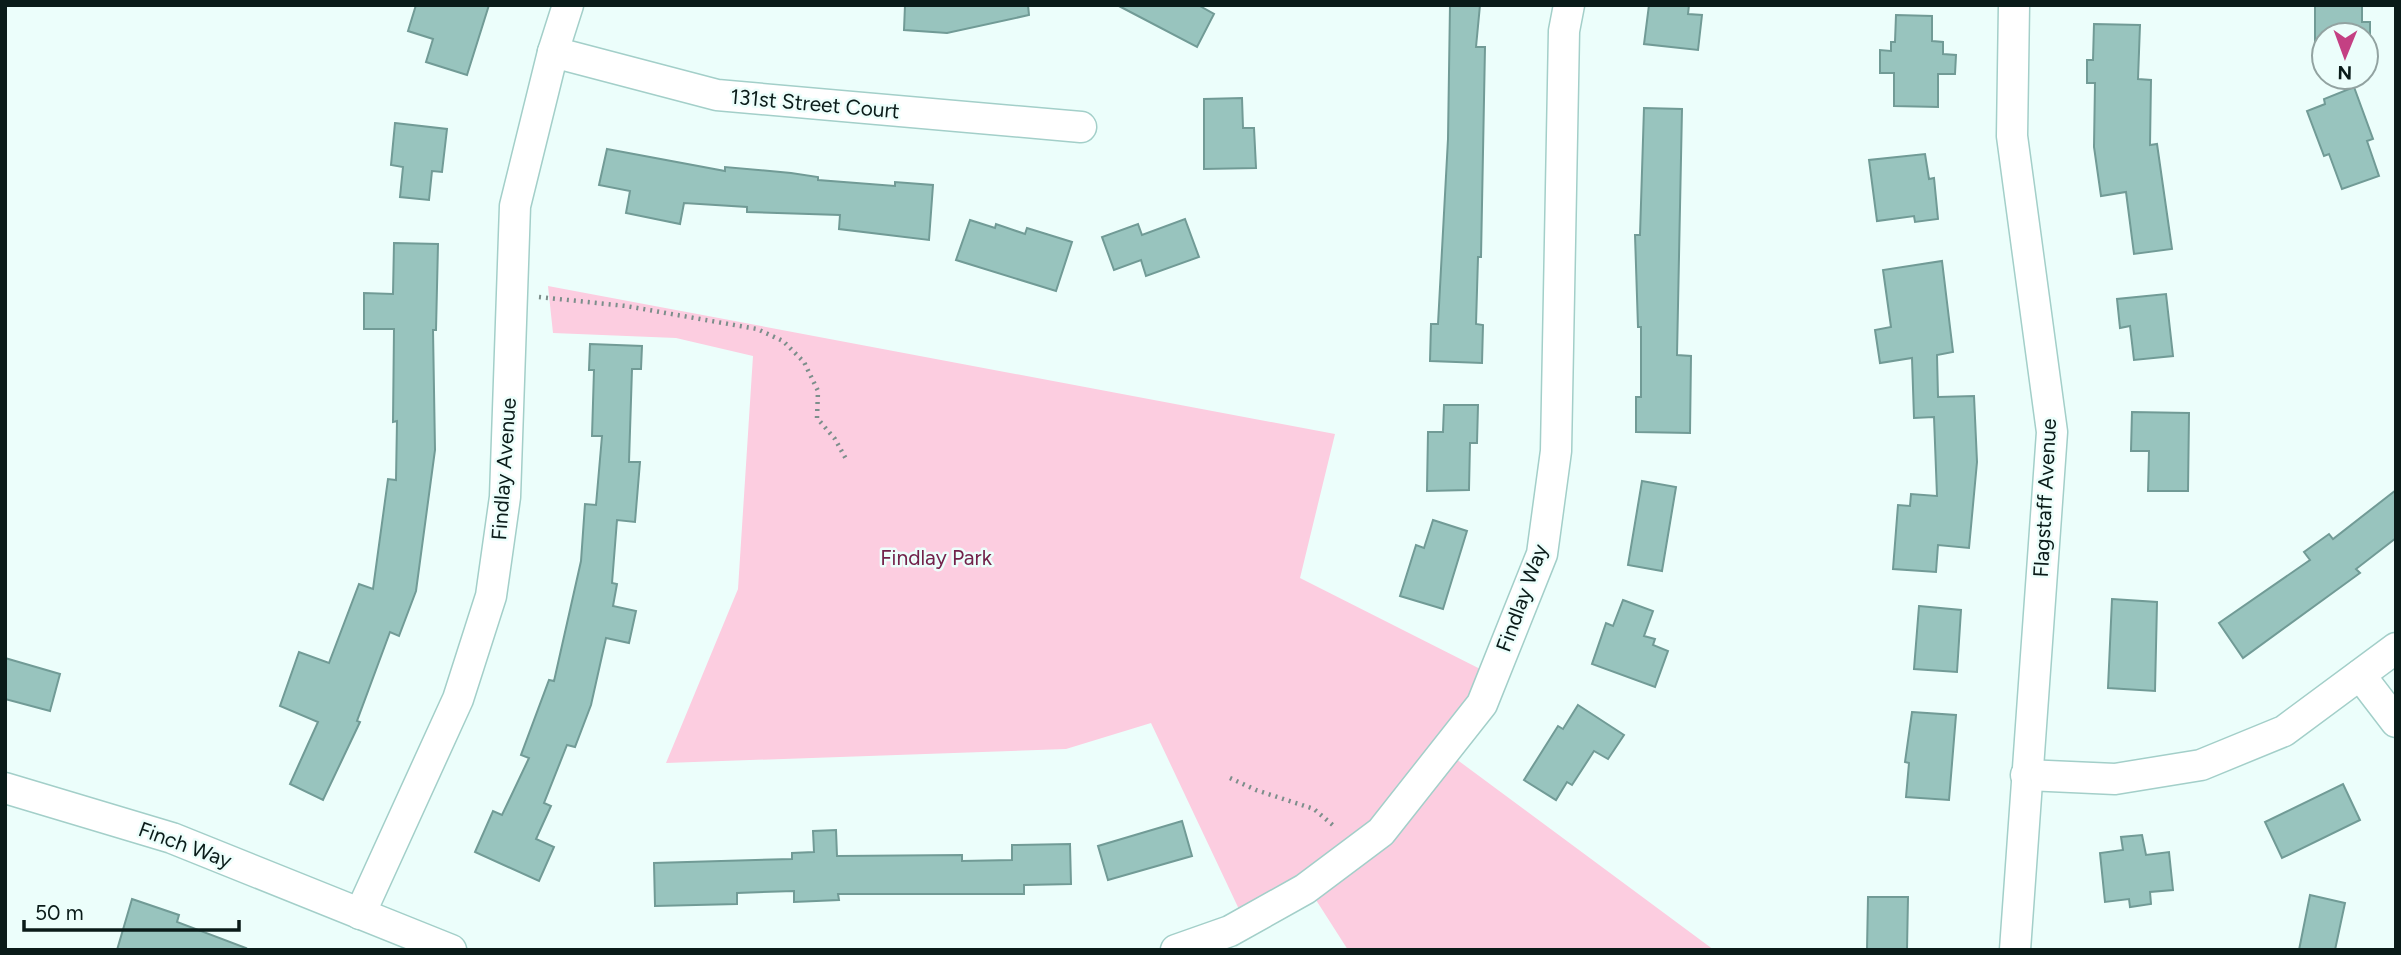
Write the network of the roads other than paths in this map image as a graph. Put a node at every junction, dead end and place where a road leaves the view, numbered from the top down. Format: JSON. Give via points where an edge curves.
{"nodes":[{"id":1,"x":568,"y":5,"type":"edge"},
{"id":2,"x":1570,"y":5,"type":"edge"},
{"id":3,"x":2014,"y":5,"type":"edge"},
{"id":4,"x":553,"y":52,"type":"junction"},
{"id":5,"x":1082,"y":127,"type":"dead end"},
{"id":6,"x":2396,"y":648,"type":"edge"},
{"id":7,"x":2360,"y":676,"type":"junction"},
{"id":8,"x":2396,"y":722,"type":"edge"},
{"id":9,"x":2026,"y":775,"type":"junction"},
{"id":10,"x":5,"y":789,"type":"edge"},
{"id":11,"x":360,"y":914,"type":"junction"},
{"id":12,"x":451,"y":950,"type":"edge"},
{"id":13,"x":1176,"y":950,"type":"edge"},
{"id":14,"x":2015,"y":950,"type":"edge"}],
"edges":[{"from":1,"to":4,"type":"street","name":"Findlay Avenue"},
{"from":2,"to":13,"type":"street","name":"Findlay Way","via":[[1564,31],[1556,451],[1542,554],[1482,704],[1381,832],[1305,889],[1230,931]]},
{"from":3,"to":9,"type":"street","name":"Flagstaff Avenue","via":[[2011,136],[2052,432]]},
{"from":4,"to":5,"type":"street","name":"131st Street Court","via":[[717,95]]},
{"from":4,"to":11,"type":"street","name":"Findlay Avenue","via":[[515,206],[505,498],[491,596],[458,699]]},
{"from":6,"to":7,"type":"street"},
{"from":7,"to":8,"type":"street"},
{"from":7,"to":9,"type":"street","via":[[2284,731],[2201,765],[2115,779]]},
{"from":9,"to":14,"type":"street","name":"Flagstaff Avenue"},
{"from":10,"to":11,"type":"street","name":"Finch Way","via":[[172,838]]},
{"from":11,"to":12,"type":"street"}]}
